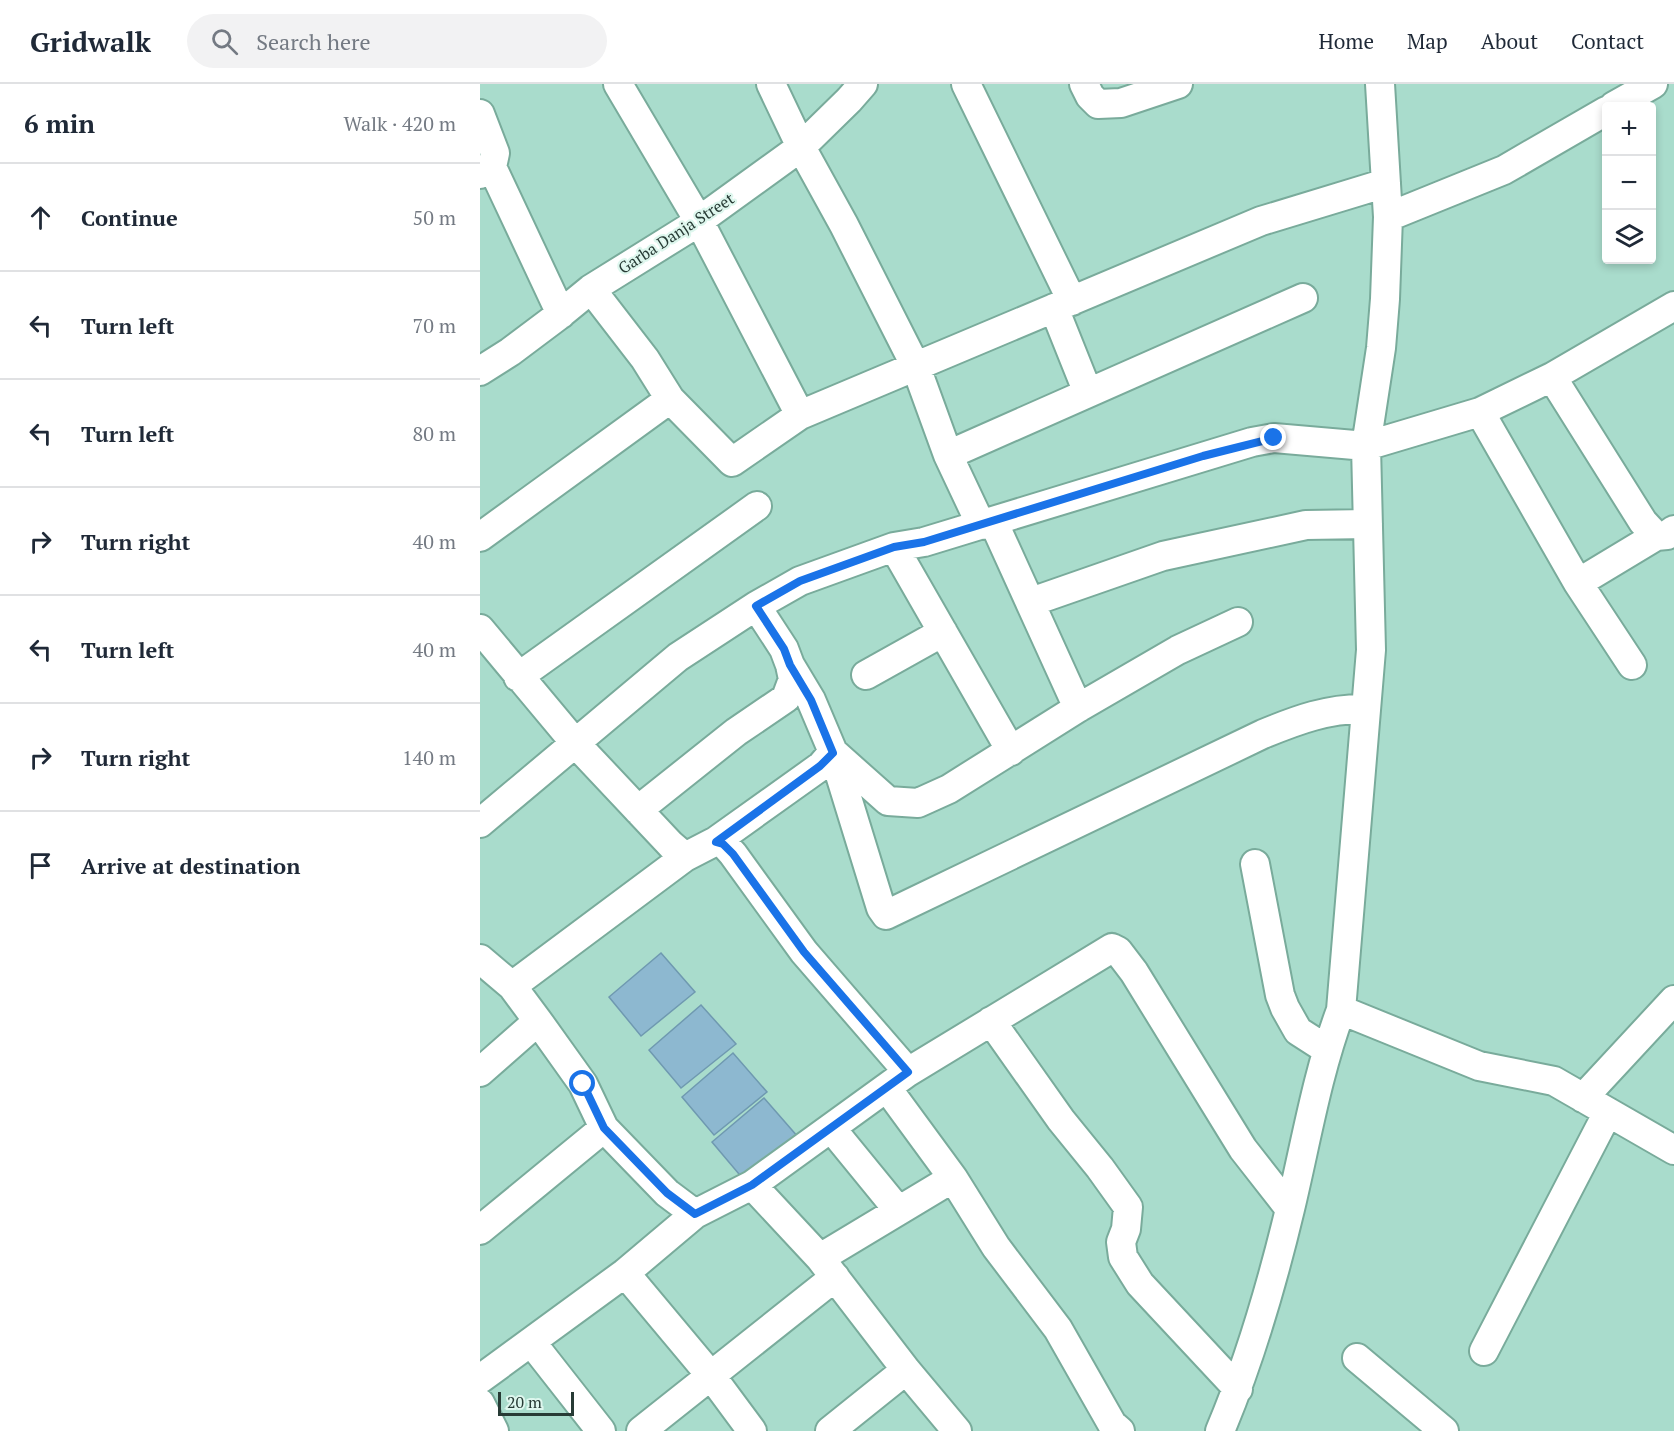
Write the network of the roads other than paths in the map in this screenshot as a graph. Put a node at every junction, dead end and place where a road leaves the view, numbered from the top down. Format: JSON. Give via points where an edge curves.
{"nodes":[{"id":1,"x":618,"y":84,"type":"edge"},
{"id":2,"x":771,"y":84,"type":"edge"},
{"id":3,"x":863,"y":84,"type":"edge"},
{"id":4,"x":966,"y":84,"type":"edge"},
{"id":5,"x":1084,"y":84,"type":"edge"},
{"id":6,"x":1178,"y":84,"type":"edge"},
{"id":7,"x":1380,"y":84,"type":"edge"},
{"id":8,"x":1653,"y":84,"type":"edge"},
{"id":9,"x":1621,"y":102,"type":"edge"},
{"id":10,"x":1602,"y":113,"type":"edge"},
{"id":11,"x":480,"y":114,"type":"edge"},
{"id":12,"x":801,"y":147,"type":"junction"},
{"id":13,"x":486,"y":171,"type":"edge"},
{"id":14,"x":1386,"y":183,"type":"junction"},
{"id":15,"x":1388,"y":217,"type":"junction"},
{"id":16,"x":699,"y":221,"type":"junction"},
{"id":17,"x":591,"y":289,"type":"junction"},
{"id":18,"x":1303,"y":298,"type":"dead end"},
{"id":19,"x":1063,"y":304,"type":"junction"},
{"id":20,"x":1674,"y":306,"type":"edge"},
{"id":21,"x":561,"y":314,"type":"junction"},
{"id":22,"x":915,"y":367,"type":"junction"},
{"id":23,"x":480,"y":371,"type":"edge"},
{"id":24,"x":1552,"y":377,"type":"junction"},
{"id":25,"x":1088,"y":393,"type":"junction"},
{"id":26,"x":670,"y":399,"type":"junction"},
{"id":27,"x":1480,"y":412,"type":"junction"},
{"id":28,"x":800,"y":416,"type":"junction"},
{"id":29,"x":1366,"y":446,"type":"junction"},
{"id":30,"x":948,"y":455,"type":"junction"},
{"id":31,"x":757,"y":506,"type":"dead end"},
{"id":32,"x":987,"y":523,"type":"junction"},
{"id":33,"x":1368,"y":524,"type":"junction"},
{"id":34,"x":1665,"y":533,"type":"edge"},
{"id":35,"x":480,"y":537,"type":"edge"},
{"id":36,"x":894,"y":547,"type":"junction"},
{"id":37,"x":1578,"y":583,"type":"junction"},
{"id":38,"x":1031,"y":602,"type":"junction"},
{"id":39,"x":756,"y":606,"type":"junction"},
{"id":40,"x":1238,"y":622,"type":"dead end"},
{"id":41,"x":480,"y":629,"type":"edge"},
{"id":42,"x":943,"y":632,"type":"junction"},
{"id":43,"x":790,"y":665,"type":"junction"},
{"id":44,"x":1632,"y":665,"type":"dead end"},
{"id":45,"x":866,"y":675,"type":"dead end"},
{"id":46,"x":518,"y":677,"type":"junction"},
{"id":47,"x":1078,"y":708,"type":"junction"},
{"id":48,"x":1366,"y":709,"type":"junction"},
{"id":49,"x":576,"y":744,"type":"junction"},
{"id":50,"x":1011,"y":751,"type":"junction"},
{"id":51,"x":833,"y":753,"type":"junction"},
{"id":52,"x":638,"y":810,"type":"junction"},
{"id":53,"x":480,"y":823,"type":"edge"},
{"id":54,"x":716,"y":842,"type":"junction"},
{"id":55,"x":685,"y":856,"type":"junction"},
{"id":56,"x":1255,"y":864,"type":"dead end"},
{"id":57,"x":480,"y":959,"type":"edge"},
{"id":58,"x":512,"y":986,"type":"junction"},
{"id":59,"x":1674,"y":1000,"type":"edge"},
{"id":60,"x":1341,"y":1010,"type":"junction"},
{"id":61,"x":538,"y":1021,"type":"junction"},
{"id":62,"x":991,"y":1021,"type":"junction"},
{"id":63,"x":1326,"y":1049,"type":"junction"},
{"id":64,"x":480,"y":1072,"type":"edge"},
{"id":65,"x":898,"y":1080,"type":"junction"},
{"id":66,"x":1583,"y":1098,"type":"junction"},
{"id":67,"x":1608,"y":1112,"type":"junction"},
{"id":68,"x":604,"y":1128,"type":"junction"},
{"id":69,"x":831,"y":1128,"type":"junction"},
{"id":70,"x":1674,"y":1150,"type":"edge"},
{"id":71,"x":952,"y":1178,"type":"junction"},
{"id":72,"x":752,"y":1185,"type":"junction"},
{"id":73,"x":1290,"y":1209,"type":"junction"},
{"id":74,"x":898,"y":1210,"type":"junction"},
{"id":75,"x":695,"y":1214,"type":"junction"},
{"id":76,"x":480,"y":1230,"type":"edge"},
{"id":77,"x":828,"y":1268,"type":"junction"},
{"id":78,"x":625,"y":1273,"type":"junction"},
{"id":79,"x":532,"y":1343,"type":"junction"},
{"id":80,"x":1484,"y":1351,"type":"dead end"},
{"id":81,"x":1358,"y":1358,"type":"dead end"},
{"id":82,"x":906,"y":1370,"type":"junction"},
{"id":83,"x":712,"y":1377,"type":"junction"},
{"id":84,"x":480,"y":1379,"type":"edge"},
{"id":85,"x":1238,"y":1389,"type":"junction"},
{"id":86,"x":480,"y":1403,"type":"edge"},
{"id":87,"x":494,"y":1431,"type":"edge"},
{"id":88,"x":601,"y":1431,"type":"edge"},
{"id":89,"x":641,"y":1431,"type":"edge"},
{"id":90,"x":752,"y":1431,"type":"edge"},
{"id":91,"x":830,"y":1431,"type":"edge"},
{"id":92,"x":957,"y":1431,"type":"edge"},
{"id":93,"x":1119,"y":1431,"type":"edge"},
{"id":94,"x":1220,"y":1431,"type":"edge"},
{"id":95,"x":1444,"y":1431,"type":"edge"}],
"edges":[{"from":1,"to":16,"type":"street"},
{"from":2,"to":12,"type":"street"},
{"from":3,"to":12,"type":"street","name":"Garba Danja Street"},
{"from":4,"to":19,"type":"street"},
{"from":5,"to":6,"type":"street","via":[[1098,104],[1121,104]]},
{"from":7,"to":14,"type":"street"},
{"from":8,"to":9,"type":"street"},
{"from":10,"to":15,"type":"street","via":[[1504,170]]},
{"from":11,"to":13,"type":"street","via":[[495,153]]},
{"from":12,"to":16,"type":"street","name":"Garba Danja Street"},
{"from":12,"to":22,"type":"street"},
{"from":13,"to":21,"type":"street"},
{"from":14,"to":15,"type":"street"},
{"from":14,"to":19,"type":"street","via":[[1261,221]]},
{"from":15,"to":29,"type":"street","via":[[1381,348]]},
{"from":16,"to":17,"type":"street","name":"Garba Danja Street"},
{"from":16,"to":28,"type":"street"},
{"from":17,"to":21,"type":"street","name":"Garba Danja Street"},
{"from":17,"to":26,"type":"street","via":[[645,358]]},
{"from":18,"to":25,"type":"street"},
{"from":19,"to":22,"type":"street"},
{"from":19,"to":25,"type":"street"},
{"from":20,"to":24,"type":"street"},
{"from":21,"to":23,"type":"street","name":"Garba Danja Street"},
{"from":22,"to":28,"type":"street"},
{"from":22,"to":30,"type":"street"},
{"from":24,"to":27,"type":"street"},
{"from":24,"to":34,"type":"street","via":[[1642,522]]},
{"from":25,"to":30,"type":"street"},
{"from":26,"to":28,"type":"street","via":[[732,462]]},
{"from":26,"to":35,"type":"street"},
{"from":27,"to":29,"type":"street"},
{"from":27,"to":37,"type":"street"},
{"from":29,"to":32,"type":"street","via":[[1274,438]]},
{"from":29,"to":33,"type":"street"},
{"from":30,"to":32,"type":"street"},
{"from":31,"to":46,"type":"street"},
{"from":32,"to":36,"type":"street"},
{"from":32,"to":38,"type":"street"},
{"from":33,"to":38,"type":"street","via":[[1306,525],[1163,556]]},
{"from":33,"to":48,"type":"street","via":[[1371,650]]},
{"from":34,"to":37,"type":"street"},
{"from":36,"to":39,"type":"street","via":[[800,581]]},
{"from":36,"to":42,"type":"street"},
{"from":37,"to":44,"type":"street"},
{"from":38,"to":47,"type":"street"},
{"from":39,"to":43,"type":"street"},
{"from":39,"to":49,"type":"street","via":[[678,657]]},
{"from":40,"to":47,"type":"street","via":[[1178,650]]},
{"from":41,"to":46,"type":"street"},
{"from":42,"to":45,"type":"street"},
{"from":42,"to":50,"type":"street"},
{"from":43,"to":51,"type":"street","via":[[811,700]]},
{"from":43,"to":52,"type":"street","via":[[793,679],[786,698],[736,732]]},
{"from":46,"to":49,"type":"street"},
{"from":47,"to":50,"type":"street"},
{"from":48,"to":51,"type":"street","via":[[1317,714],[1263,734],[886,915]]},
{"from":48,"to":60,"type":"street"},
{"from":49,"to":52,"type":"street"},
{"from":49,"to":53,"type":"street"},
{"from":50,"to":51,"type":"street","via":[[918,803],[888,801]]},
{"from":51,"to":54,"type":"street"},
{"from":52,"to":55,"type":"street"},
{"from":54,"to":55,"type":"street"},
{"from":54,"to":65,"type":"street","via":[[733,854]]},
{"from":55,"to":58,"type":"street"},
{"from":56,"to":63,"type":"street","via":[[1280,995],[1298,1031]]},
{"from":57,"to":58,"type":"street"},
{"from":58,"to":61,"type":"street"},
{"from":59,"to":66,"type":"street"},
{"from":60,"to":63,"type":"street"},
{"from":60,"to":66,"type":"street","via":[[1479,1066],[1554,1081]]},
{"from":61,"to":64,"type":"street"},
{"from":61,"to":68,"type":"street","via":[[583,1084]]},
{"from":62,"to":65,"type":"street"},
{"from":62,"to":73,"type":"street","via":[[1109,949],[1118,951],[1243,1149]]},
{"from":62,"to":85,"type":"street","via":[[1128,1207],[1121,1242],[1123,1257],[1140,1284]]},
{"from":63,"to":73,"type":"street"},
{"from":65,"to":69,"type":"street"},
{"from":65,"to":71,"type":"street"},
{"from":66,"to":67,"type":"street"},
{"from":67,"to":70,"type":"street"},
{"from":67,"to":80,"type":"street"},
{"from":68,"to":75,"type":"street","via":[[667,1193]]},
{"from":68,"to":76,"type":"street"},
{"from":69,"to":72,"type":"street"},
{"from":69,"to":74,"type":"street"},
{"from":71,"to":74,"type":"street"},
{"from":71,"to":93,"type":"street","via":[[996,1247],[1058,1329]]},
{"from":72,"to":75,"type":"street"},
{"from":72,"to":77,"type":"street"},
{"from":73,"to":85,"type":"street"},
{"from":74,"to":77,"type":"street"},
{"from":75,"to":78,"type":"street"},
{"from":77,"to":82,"type":"street"},
{"from":77,"to":83,"type":"street"},
{"from":78,"to":79,"type":"street"},
{"from":78,"to":83,"type":"street"},
{"from":79,"to":84,"type":"street"},
{"from":79,"to":88,"type":"street"},
{"from":81,"to":95,"type":"street"},
{"from":82,"to":91,"type":"street"},
{"from":82,"to":92,"type":"street"},
{"from":83,"to":89,"type":"street"},
{"from":83,"to":90,"type":"street"},
{"from":85,"to":94,"type":"street"},
{"from":86,"to":87,"type":"street"}]}
